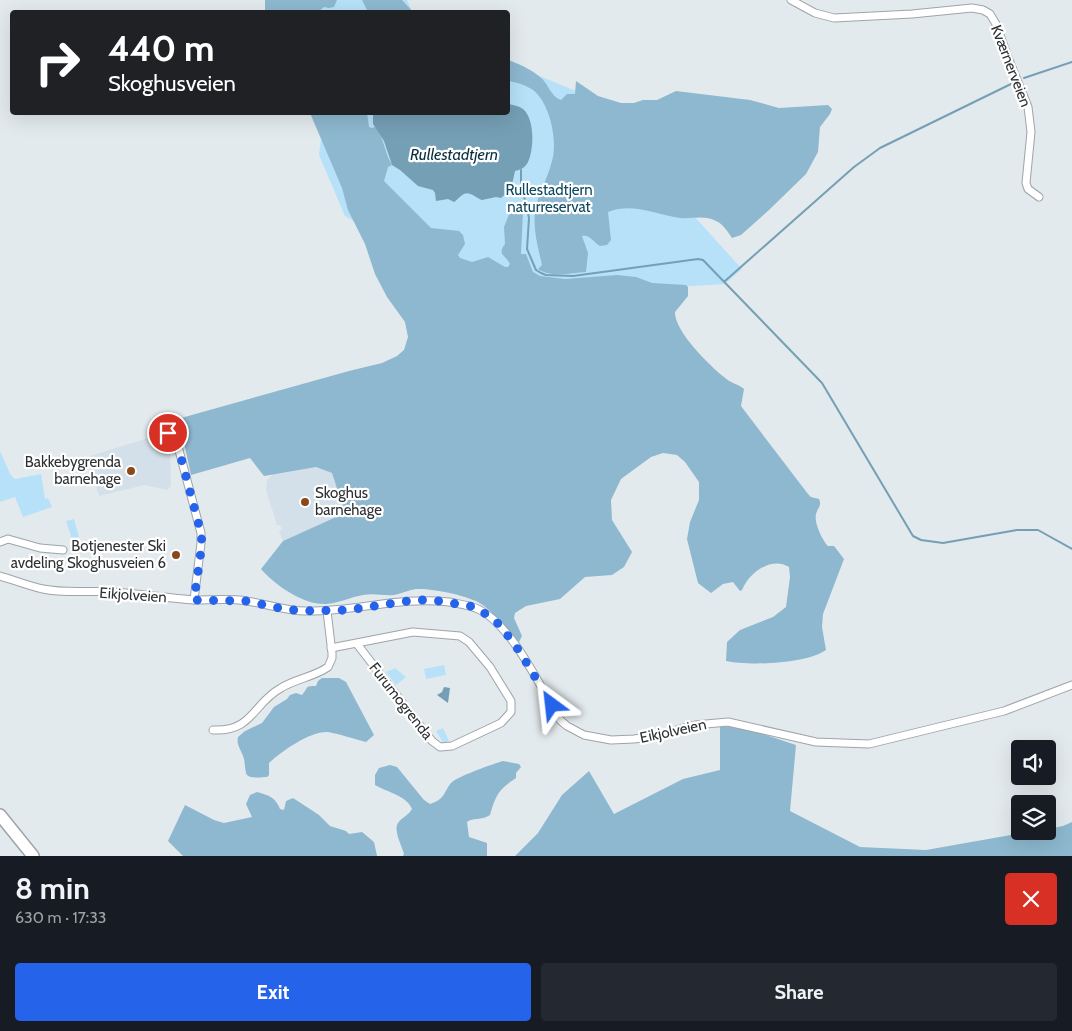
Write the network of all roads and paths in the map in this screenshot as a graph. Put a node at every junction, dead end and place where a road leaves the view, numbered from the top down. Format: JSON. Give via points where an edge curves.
{"nodes":[{"id":1,"x":791,"y":0,"type":"edge"},
{"id":2,"x":1039,"y":197,"type":"dead end"},
{"id":3,"x":156,"y":433,"type":"dead end"},
{"id":4,"x":0,"y":542,"type":"edge"},
{"id":5,"x":63,"y":550,"type":"dead end"},
{"id":6,"x":0,"y":576,"type":"edge"},
{"id":7,"x":194,"y":600,"type":"junction"},
{"id":8,"x":327,"y":611,"type":"junction"},
{"id":9,"x":357,"y":644,"type":"junction"},
{"id":10,"x":332,"y":648,"type":"junction"},
{"id":11,"x":1072,"y":685,"type":"edge"},
{"id":12,"x":213,"y":730,"type":"dead end"},
{"id":13,"x":0,"y":815,"type":"edge"},
{"id":14,"x":34,"y":856,"type":"edge"}],
"edges":[{"from":1,"to":2,"type":"street","name":"Kværnerveien","via":[[834,18],[972,8],[990,14],[1028,107],[1031,132],[1026,183],[1028,189]]},
{"from":3,"to":7,"type":"street","via":[[168,433],[176,439],[201,533]]},
{"from":4,"to":5,"type":"street","via":[[8,539],[40,548]]},
{"from":6,"to":7,"type":"street","name":"Eikjolveien","via":[[44,589]]},
{"from":7,"to":8,"type":"street","name":"Eikjolveien","via":[[238,600],[284,609]]},
{"from":8,"to":10,"type":"street"},
{"from":8,"to":11,"type":"street","name":"Eikjolveien","via":[[415,600],[463,604],[479,609],[500,625],[560,720],[584,736],[611,740],[654,736],[695,725],[728,722],[816,742],[869,744],[1004,711]]},
{"from":9,"to":9,"type":"street","name":"Furumogrenda","via":[[414,632],[464,637],[490,667],[511,701],[512,712],[501,723],[452,746],[440,747]]},
{"from":9,"to":10,"type":"street","name":"Furumogrenda"},
{"from":10,"to":12,"type":"street","via":[[332,658],[326,669],[279,688],[239,726]]},
{"from":13,"to":14,"type":"main road"}]}
